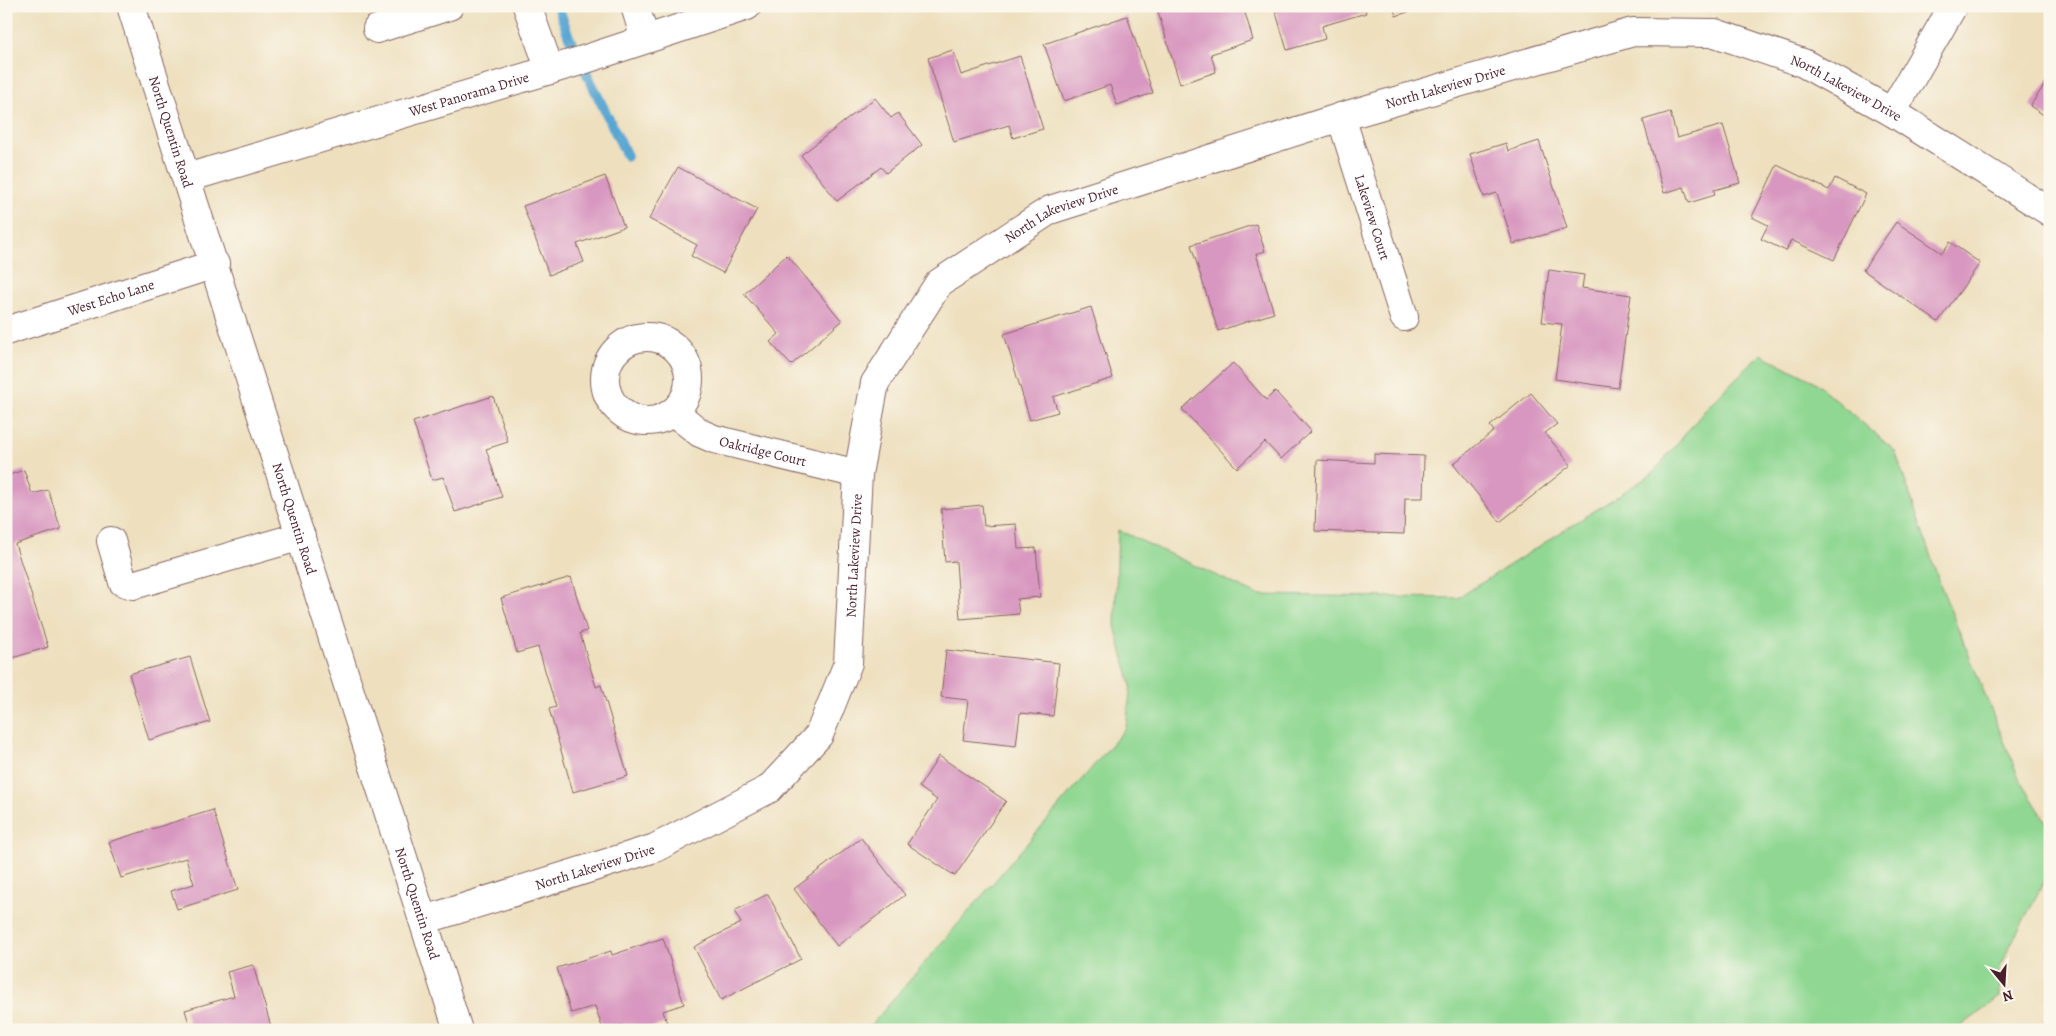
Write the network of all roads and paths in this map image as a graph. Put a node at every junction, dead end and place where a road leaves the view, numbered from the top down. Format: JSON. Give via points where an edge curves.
{"nodes":[{"id":1,"x":131,"y":6,"type":"edge"},
{"id":2,"x":449,"y":6,"type":"edge"},
{"id":3,"x":527,"y":6,"type":"edge"},
{"id":4,"x":635,"y":6,"type":"edge"},
{"id":5,"x":748,"y":6,"type":"edge"},
{"id":6,"x":1953,"y":6,"type":"edge"},
{"id":7,"x":377,"y":29,"type":"dead end"},
{"id":8,"x":646,"y":39,"type":"junction"},
{"id":9,"x":550,"y":70,"type":"junction"},
{"id":10,"x":1892,"y":112,"type":"junction"},
{"id":11,"x":1340,"y":116,"type":"junction"},
{"id":12,"x":187,"y":178,"type":"junction"},
{"id":13,"x":2050,"y":212,"type":"edge"},
{"id":14,"x":215,"y":264,"type":"junction"},
{"id":15,"x":1404,"y":317,"type":"dead end"},
{"id":16,"x":6,"y":331,"type":"edge"},
{"id":17,"x":674,"y":412,"type":"dead end"},
{"id":18,"x":858,"y":474,"type":"junction"},
{"id":19,"x":301,"y":536,"type":"junction"},
{"id":20,"x":111,"y":541,"type":"dead end"},
{"id":21,"x":424,"y":920,"type":"junction"},
{"id":22,"x":458,"y":1030,"type":"edge"}],
"edges":[{"from":1,"to":12,"type":"street","name":"North Quentin Road"},
{"from":2,"to":7,"type":"street"},
{"from":3,"to":9,"type":"street"},
{"from":4,"to":8,"type":"street"},
{"from":5,"to":8,"type":"street","name":"West Panorama Drive"},
{"from":6,"to":10,"type":"street"},
{"from":8,"to":9,"type":"street","name":"West Panorama Drive"},
{"from":9,"to":12,"type":"street","name":"West Panorama Drive"},
{"from":10,"to":11,"type":"street","name":"North Lakeview Drive","via":[[1803,63],[1715,33],[1633,32]]},
{"from":10,"to":13,"type":"street","name":"North Lakeview Drive"},
{"from":11,"to":15,"type":"street","name":"Lakeview Court"},
{"from":11,"to":18,"type":"street","name":"North Lakeview Drive","via":[[1050,210],[939,283],[875,383]]},
{"from":12,"to":14,"type":"street","name":"North Quentin Road"},
{"from":14,"to":16,"type":"street","name":"West Echo Lane"},
{"from":14,"to":19,"type":"street","name":"North Quentin Road"},
{"from":17,"to":18,"type":"street","name":"Oakridge Court","via":[[714,440]]},
{"from":18,"to":21,"type":"street","name":"North Lakeview Drive","via":[[848,663],[819,735],[769,789],[655,848]]},
{"from":19,"to":20,"type":"street","via":[[133,586],[123,582]]},
{"from":19,"to":21,"type":"street","name":"North Quentin Road"},
{"from":21,"to":22,"type":"street","name":"North Quentin Road"}]}
